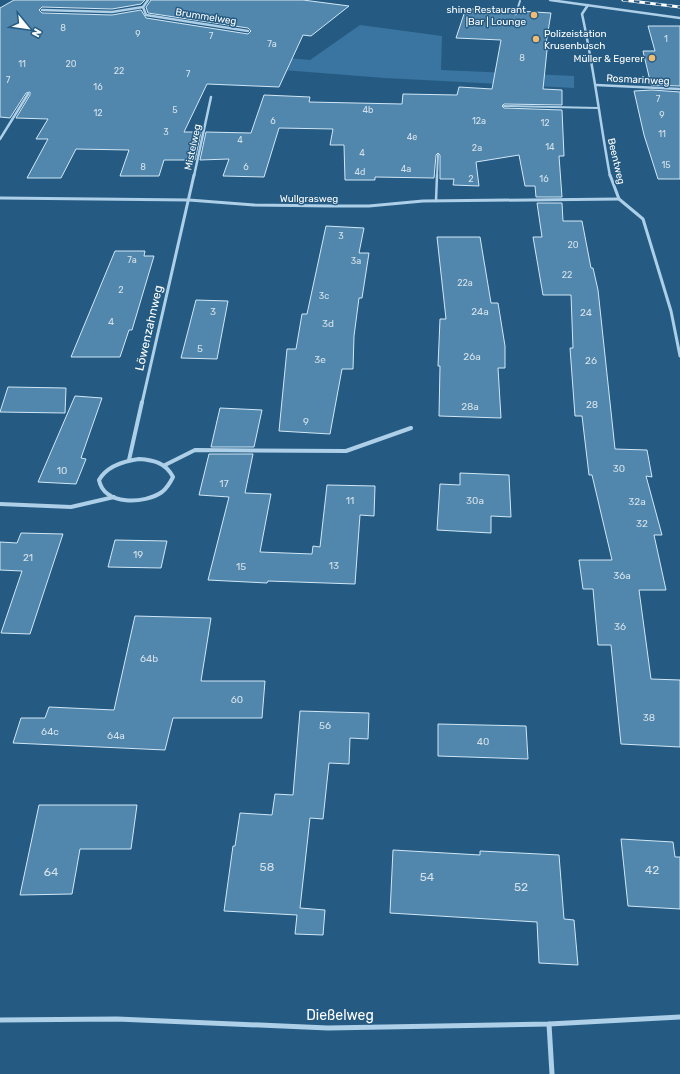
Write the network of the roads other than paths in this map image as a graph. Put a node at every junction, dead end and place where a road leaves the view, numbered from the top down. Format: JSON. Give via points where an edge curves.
{"nodes":[{"id":1,"x":148,"y":0,"type":"edge"},
{"id":2,"x":550,"y":0,"type":"edge"},
{"id":3,"x":520,"y":1,"type":"edge"},
{"id":4,"x":588,"y":5,"type":"junction"},
{"id":5,"x":143,"y":7,"type":"junction"},
{"id":6,"x":42,"y":10,"type":"dead end"},
{"id":7,"x":516,"y":13,"type":"dead end"},
{"id":8,"x":680,"y":18,"type":"edge"},
{"id":9,"x":248,"y":31,"type":"dead end"},
{"id":10,"x":596,"y":85,"type":"junction"},
{"id":11,"x":680,"y":89,"type":"edge"},
{"id":12,"x":28,"y":94,"type":"dead end"},
{"id":13,"x":211,"y":97,"type":"dead end"},
{"id":14,"x":504,"y":106,"type":"dead end"},
{"id":15,"x":598,"y":108,"type":"junction"},
{"id":16,"x":0,"y":139,"type":"edge"},
{"id":17,"x":438,"y":155,"type":"dead end"},
{"id":18,"x":0,"y":198,"type":"edge"},
{"id":19,"x":619,"y":199,"type":"junction"},
{"id":20,"x":189,"y":200,"type":"junction"},
{"id":21,"x":436,"y":201,"type":"junction"},
{"id":22,"x":680,"y":356,"type":"edge"},
{"id":23,"x":411,"y":428,"type":"dead end"},
{"id":24,"x":129,"y":460,"type":"junction"},
{"id":25,"x":165,"y":465,"type":"junction"},
{"id":26,"x":115,"y":497,"type":"junction"},
{"id":27,"x":0,"y":504,"type":"edge"},
{"id":28,"x":680,"y":1017,"type":"edge"},
{"id":29,"x":0,"y":1020,"type":"edge"},
{"id":30,"x":550,"y":1024,"type":"junction"},
{"id":31,"x":552,"y":1074,"type":"edge"}],
"edges":[{"from":1,"to":5,"type":"street"},
{"from":2,"to":4,"type":"street"},
{"from":3,"to":7,"type":"lane"},
{"from":4,"to":8,"type":"street"},
{"from":4,"to":10,"type":"street","name":"Beentweg","via":[[582,14]]},
{"from":5,"to":6,"type":"street","via":[[112,12]]},
{"from":5,"to":9,"type":"street","name":"Brummelweg","via":[[146,15]]},
{"from":10,"to":11,"type":"street","name":"Rosmarinweg"},
{"from":10,"to":15,"type":"street","name":"Beentweg"},
{"from":12,"to":16,"type":"street"},
{"from":13,"to":20,"type":"street","name":"Mistelweg"},
{"from":14,"to":15,"type":"lane"},
{"from":15,"to":19,"type":"street","name":"Beentweg","via":[[611,182]]},
{"from":17,"to":21,"type":"lane"},
{"from":18,"to":20,"type":"street","name":"Wullgrasweg"},
{"from":19,"to":21,"type":"street","name":"Wullgrasweg"},
{"from":19,"to":22,"type":"street","name":"Beentweg","via":[[643,219],[671,311]]},
{"from":20,"to":21,"type":"street","name":"Wullgrasweg","via":[[254,205],[331,206]]},
{"from":20,"to":24,"type":"street","name":"Löwenzahnweg"},
{"from":23,"to":25,"type":"street","via":[[346,451],[196,450]]},
{"from":24,"to":25,"type":"street","via":[[149,460]]},
{"from":24,"to":26,"type":"street","via":[[109,468],[100,480],[101,487],[106,493]]},
{"from":25,"to":26,"type":"street","via":[[173,477],[166,489],[137,500]]},
{"from":26,"to":27,"type":"street","via":[[71,507]]},
{"from":28,"to":30,"type":"street","name":"Dießelweg"},
{"from":29,"to":30,"type":"street","name":"Dießelweg","via":[[117,1019],[328,1028]]},
{"from":30,"to":31,"type":"street"}]}
